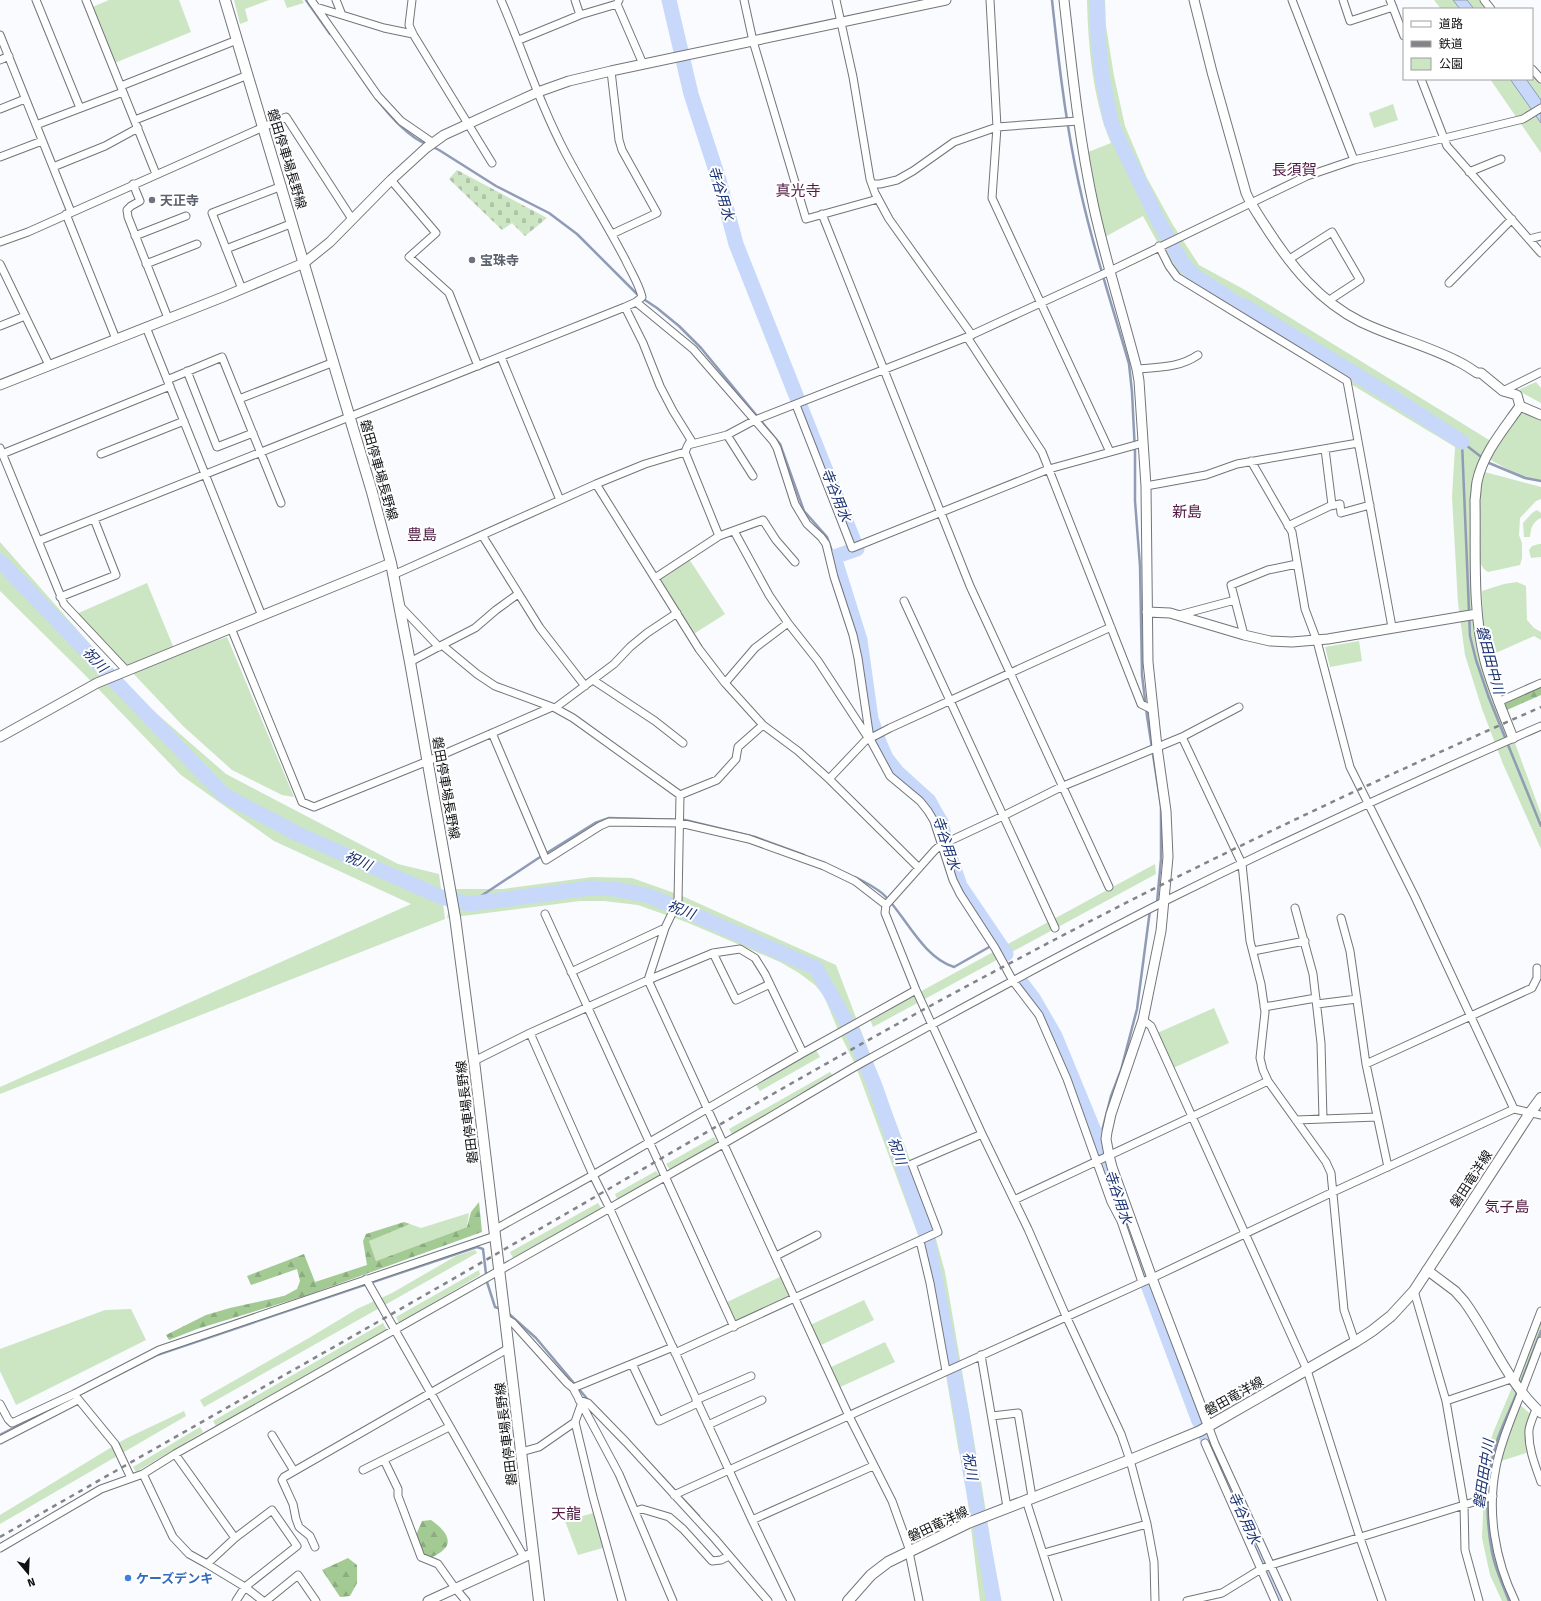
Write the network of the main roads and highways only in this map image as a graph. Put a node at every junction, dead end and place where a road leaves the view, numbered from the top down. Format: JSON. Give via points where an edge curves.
{"nodes":[{"id":1,"x":225,"y":0,"type":"edge"},
{"id":2,"x":1541,"y":1098,"type":"edge"},
{"id":3,"x":539,"y":1601,"type":"edge"},
{"id":4,"x":848,"y":1601,"type":"edge"}],
"edges":[{"from":1,"to":3,"type":"main road","name":"磐田停車場長野線","via":[[334,362],[391,563],[454,911],[500,1270],[521,1452],[529,1555]]},
{"from":2,"to":4,"type":"main road","name":"磐田竜洋線","via":[[1414,1291],[1391,1316],[1372,1331],[1307,1370],[1182,1438],[968,1523],[888,1562],[871,1575]]}]}
